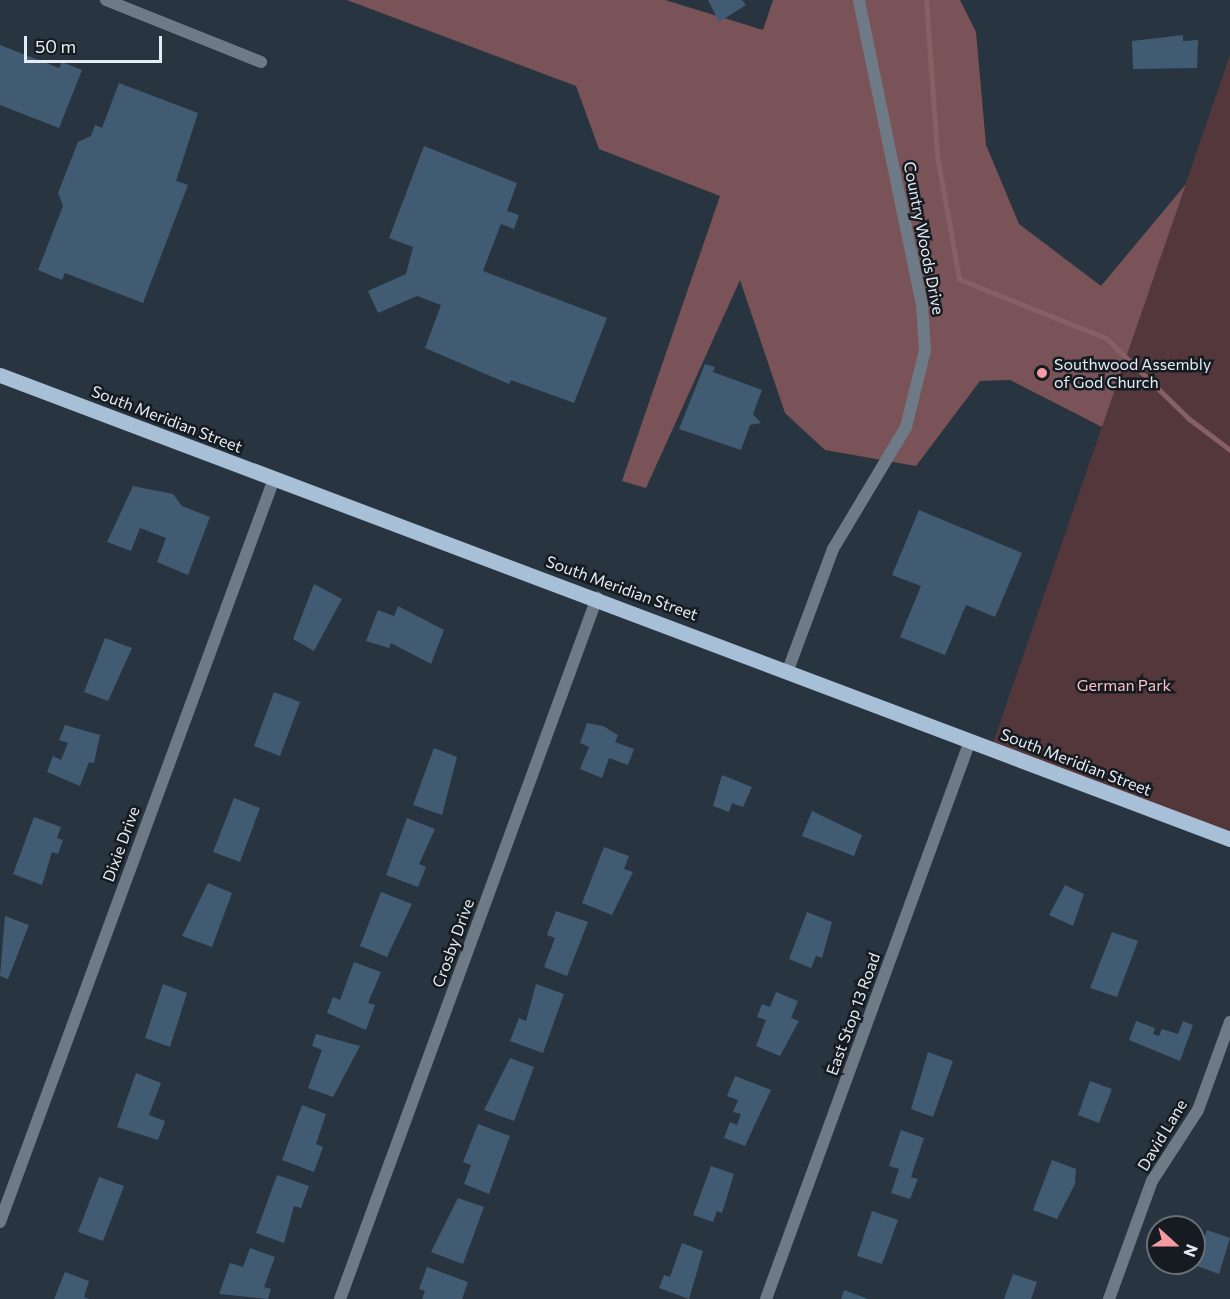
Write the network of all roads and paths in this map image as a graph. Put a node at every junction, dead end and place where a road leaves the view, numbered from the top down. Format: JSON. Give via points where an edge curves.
{"nodes":[{"id":1,"x":106,"y":0,"type":"edge"},
{"id":2,"x":859,"y":0,"type":"edge"},
{"id":3,"x":261,"y":62,"type":"dead end"},
{"id":4,"x":0,"y":375,"type":"edge"},
{"id":5,"x":274,"y":479,"type":"junction"},
{"id":6,"x":597,"y":598,"type":"junction"},
{"id":7,"x":788,"y":670,"type":"junction"},
{"id":8,"x":970,"y":741,"type":"junction"},
{"id":9,"x":1230,"y":839,"type":"edge"},
{"id":10,"x":1230,"y":1022,"type":"edge"},
{"id":11,"x":0,"y":1222,"type":"edge"},
{"id":12,"x":340,"y":1299,"type":"edge"},
{"id":13,"x":766,"y":1299,"type":"edge"},
{"id":14,"x":1109,"y":1299,"type":"edge"}],
"edges":[{"from":1,"to":3,"type":"street"},
{"from":2,"to":7,"type":"street","name":"Country Woods Drive","via":[[922,305],[925,350],[906,428],[833,549]]},
{"from":4,"to":5,"type":"main road","name":"South Meridian Street"},
{"from":5,"to":6,"type":"main road","name":"South Meridian Street"},
{"from":5,"to":11,"type":"street","name":"Dixie Drive"},
{"from":6,"to":7,"type":"main road","name":"South Meridian Street"},
{"from":6,"to":12,"type":"street","name":"Crosby Drive"},
{"from":7,"to":8,"type":"main road","name":"South Meridian Street"},
{"from":8,"to":9,"type":"main road","name":"South Meridian Street"},
{"from":8,"to":13,"type":"street","name":"East Stop 13 Road"},
{"from":10,"to":14,"type":"street","name":"David Lane","via":[[1198,1110],[1152,1181]]}]}
